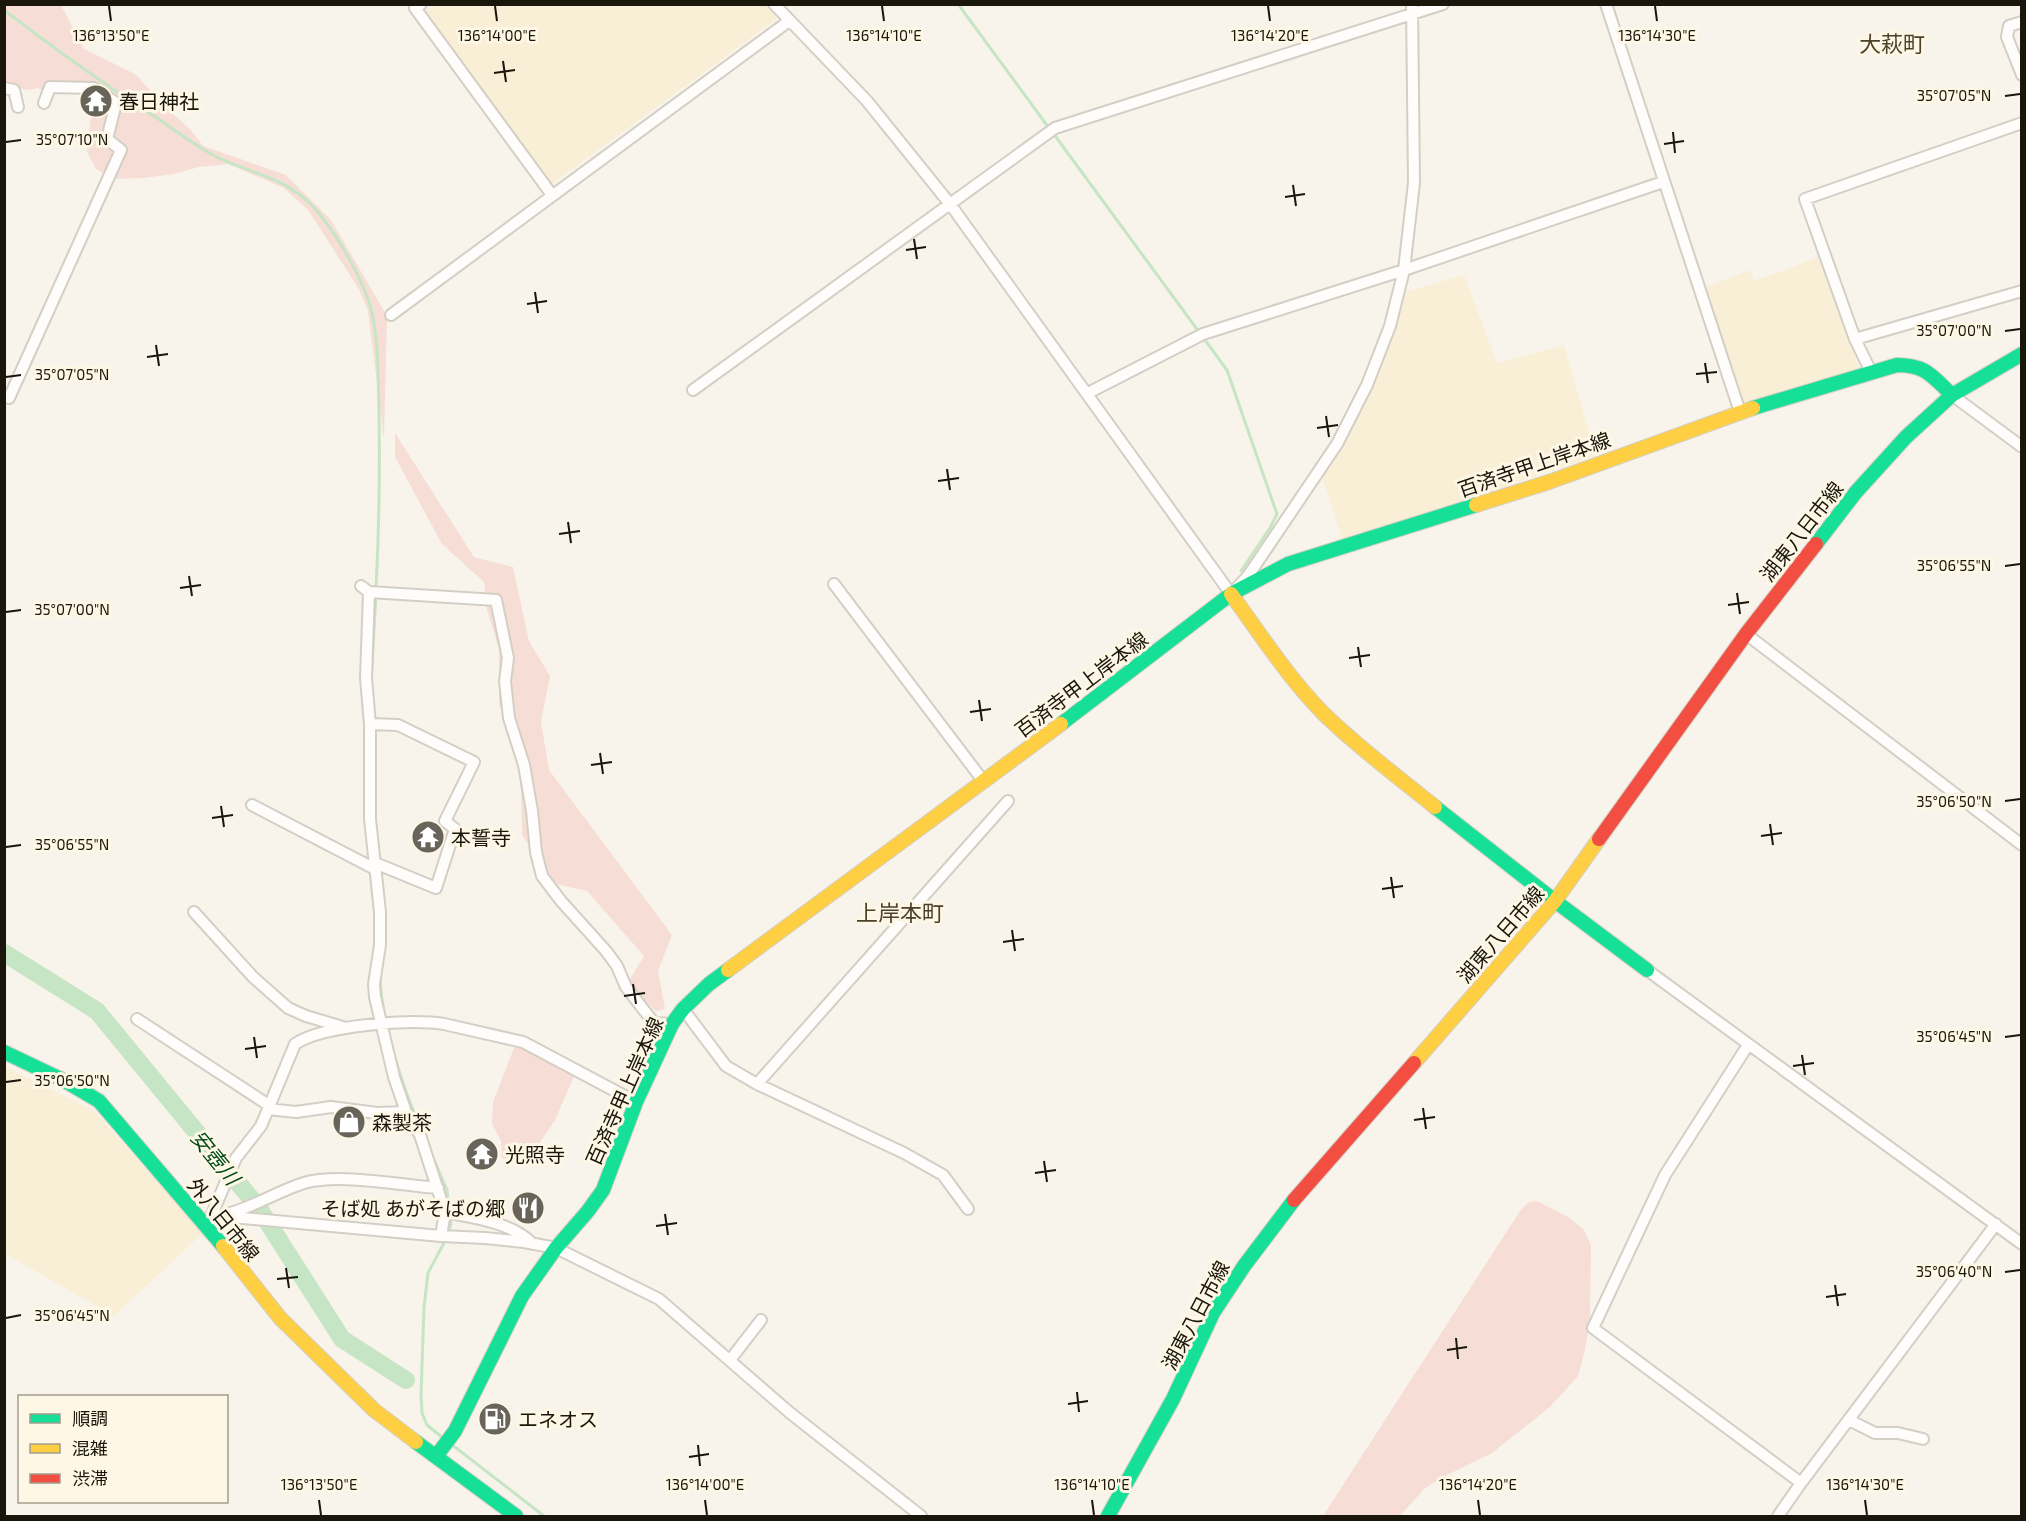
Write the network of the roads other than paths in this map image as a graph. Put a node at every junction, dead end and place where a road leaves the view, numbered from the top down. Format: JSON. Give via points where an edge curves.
{"nodes":[{"id":1,"x":421,"y":4,"type":"edge"},
{"id":2,"x":774,"y":4,"type":"edge"},
{"id":3,"x":1443,"y":4,"type":"edge"},
{"id":4,"x":1606,"y":4,"type":"edge"},
{"id":5,"x":1412,"y":9,"type":"edge"},
{"id":6,"x":789,"y":21,"type":"junction"},
{"id":7,"x":2022,"y":22,"type":"edge"},
{"id":8,"x":2022,"y":75,"type":"edge"},
{"id":9,"x":4,"y":88,"type":"edge"},
{"id":10,"x":44,"y":103,"type":"dead end"},
{"id":11,"x":18,"y":107,"type":"dead end"},
{"id":12,"x":2022,"y":123,"type":"edge"},
{"id":13,"x":1663,"y":182,"type":"junction"},
{"id":14,"x":552,"y":195,"type":"junction"},
{"id":15,"x":950,"y":204,"type":"junction"},
{"id":16,"x":1404,"y":270,"type":"junction"},
{"id":17,"x":2022,"y":291,"type":"edge"},
{"id":18,"x":391,"y":315,"type":"dead end"},
{"id":19,"x":1856,"y":339,"type":"junction"},
{"id":20,"x":2022,"y":354,"type":"edge"},
{"id":21,"x":1871,"y":372,"type":"junction"},
{"id":22,"x":693,"y":390,"type":"dead end"},
{"id":23,"x":1088,"y":393,"type":"junction"},
{"id":24,"x":1952,"y":395,"type":"junction"},
{"id":25,"x":6,"y":397,"type":"edge"},
{"id":26,"x":1740,"y":412,"type":"junction"},
{"id":27,"x":2022,"y":447,"type":"edge"},
{"id":28,"x":834,"y":584,"type":"dead end"},
{"id":29,"x":1231,"y":594,"type":"junction"},
{"id":30,"x":1746,"y":634,"type":"junction"},
{"id":31,"x":370,"y":724,"type":"junction"},
{"id":32,"x":984,"y":783,"type":"junction"},
{"id":33,"x":1008,"y":801,"type":"dead end"},
{"id":34,"x":252,"y":805,"type":"dead end"},
{"id":35,"x":2022,"y":845,"type":"edge"},
{"id":36,"x":375,"y":866,"type":"junction"},
{"id":37,"x":1555,"y":902,"type":"junction"},
{"id":38,"x":194,"y":912,"type":"dead end"},
{"id":39,"x":1647,"y":970,"type":"joint"},
{"id":40,"x":683,"y":1009,"type":"junction"},
{"id":41,"x":137,"y":1019,"type":"dead end"},
{"id":42,"x":382,"y":1024,"type":"junction"},
{"id":43,"x":672,"y":1024,"type":"junction"},
{"id":44,"x":349,"y":1029,"type":"junction"},
{"id":45,"x":1748,"y":1045,"type":"junction"},
{"id":46,"x":4,"y":1052,"type":"edge"},
{"id":47,"x":758,"y":1084,"type":"junction"},
{"id":48,"x":636,"y":1102,"type":"junction"},
{"id":49,"x":269,"y":1108,"type":"junction"},
{"id":50,"x":406,"y":1112,"type":"junction"},
{"id":51,"x":438,"y":1188,"type":"junction"},
{"id":52,"x":968,"y":1209,"type":"dead end"},
{"id":53,"x":445,"y":1212,"type":"junction"},
{"id":54,"x":219,"y":1216,"type":"junction"},
{"id":55,"x":1996,"y":1224,"type":"junction"},
{"id":56,"x":207,"y":1226,"type":"junction"},
{"id":57,"x":441,"y":1236,"type":"junction"},
{"id":58,"x":533,"y":1244,"type":"junction"},
{"id":59,"x":2022,"y":1244,"type":"edge"},
{"id":60,"x":556,"y":1248,"type":"junction"},
{"id":61,"x":761,"y":1320,"type":"dead end"},
{"id":62,"x":730,"y":1360,"type":"junction"},
{"id":63,"x":1849,"y":1420,"type":"junction"},
{"id":64,"x":1923,"y":1439,"type":"dead end"},
{"id":65,"x":441,"y":1450,"type":"junction"},
{"id":66,"x":1801,"y":1483,"type":"junction"},
{"id":67,"x":516,"y":1516,"type":"edge"},
{"id":68,"x":921,"y":1516,"type":"edge"},
{"id":69,"x":1108,"y":1516,"type":"edge"},
{"id":70,"x":1778,"y":1516,"type":"edge"}],
"edges":[{"from":1,"to":14,"type":"street","via":[[415,8]]},
{"from":2,"to":6,"type":"street"},
{"from":3,"to":5,"type":"street"},
{"from":4,"to":13,"type":"street"},
{"from":5,"to":15,"type":"street","via":[[1054,128]]},
{"from":5,"to":16,"type":"street","via":[[1414,183]]},
{"from":6,"to":14,"type":"street"},
{"from":6,"to":15,"type":"street","via":[[867,101]]},
{"from":7,"to":8,"type":"street","via":[[2009,26],[2007,37]]},
{"from":9,"to":11,"type":"street","via":[[14,90]]},
{"from":10,"to":25,"type":"street","via":[[50,87],[94,88],[116,103],[107,139],[121,150],[9,398]]},
{"from":12,"to":19,"type":"street","via":[[1805,199]]},
{"from":13,"to":16,"type":"street"},
{"from":13,"to":26,"type":"street"},
{"from":14,"to":18,"type":"street"},
{"from":15,"to":22,"type":"street"},
{"from":15,"to":23,"type":"street"},
{"from":16,"to":23,"type":"street","via":[[1203,334]]},
{"from":16,"to":29,"type":"street","via":[[1390,327],[1337,444],[1248,576]]},
{"from":17,"to":19,"type":"street"},
{"from":19,"to":21,"type":"street"},
{"from":20,"to":24,"type":"main road"},
{"from":21,"to":24,"type":"main road","name":"百済寺甲上岸本線","via":[[1912,365],[1927,371]]},
{"from":21,"to":26,"type":"main road","name":"百済寺甲上岸本線"},
{"from":23,"to":29,"type":"street"},
{"from":24,"to":27,"type":"street"},
{"from":24,"to":30,"type":"main road","name":"湖東八日市線","via":[[1856,492]]},
{"from":26,"to":29,"type":"main road","name":"百済寺甲上岸本線","via":[[1549,482],[1288,564]]},
{"from":28,"to":32,"type":"street"},
{"from":29,"to":32,"type":"main road","name":"百済寺甲上岸本線"},
{"from":29,"to":37,"type":"main road","via":[[1287,672],[1324,714]]},
{"from":30,"to":35,"type":"street"},
{"from":30,"to":37,"type":"main road","name":"湖東八日市線"},
{"from":31,"to":36,"type":"street","via":[[370,819]]},
{"from":31,"to":36,"type":"street","via":[[398,726],[474,762],[445,820],[455,829],[436,888]]},
{"from":31,"to":43,"type":"street","via":[[365,589],[496,600],[508,658],[505,681],[509,718],[525,765],[542,876],[606,951],[626,987],[654,1023]]},
{"from":32,"to":40,"type":"main road","name":"百済寺甲上岸本線","via":[[709,984]]},
{"from":33,"to":47,"type":"street"},
{"from":34,"to":36,"type":"street"},
{"from":36,"to":42,"type":"street","via":[[380,945],[374,984]]},
{"from":37,"to":39,"type":"main road"},
{"from":37,"to":69,"type":"main road","name":"湖東八日市線","via":[[1288,1208],[1244,1266],[1214,1314],[1173,1399]]},
{"from":38,"to":44,"type":"street","via":[[253,977],[288,1008]]},
{"from":39,"to":45,"type":"street"},
{"from":40,"to":43,"type":"main road","name":"百済寺甲上岸本線"},
{"from":40,"to":47,"type":"street","via":[[726,1066]]},
{"from":41,"to":49,"type":"street"},
{"from":42,"to":44,"type":"street"},
{"from":42,"to":48,"type":"street","via":[[431,1022],[523,1042]]},
{"from":42,"to":50,"type":"street"},
{"from":43,"to":48,"type":"main road","name":"百済寺甲上岸本線"},
{"from":44,"to":49,"type":"street","via":[[321,1033],[295,1044]]},
{"from":45,"to":55,"type":"street"},
{"from":45,"to":66,"type":"street","via":[[1665,1175],[1593,1328]]},
{"from":46,"to":56,"type":"main road","name":"外八日市線","via":[[99,1101]]},
{"from":47,"to":52,"type":"street","via":[[943,1174]]},
{"from":48,"to":60,"type":"main road","name":"百済寺甲上岸本線","via":[[603,1190]]},
{"from":49,"to":50,"type":"street","via":[[296,1112],[331,1107]]},
{"from":49,"to":56,"type":"street","via":[[261,1126],[236,1158]]},
{"from":50,"to":51,"type":"street","via":[[420,1135]]},
{"from":51,"to":53,"type":"street"},
{"from":51,"to":54,"type":"street","via":[[328,1179],[303,1184],[247,1209]]},
{"from":53,"to":57,"type":"street"},
{"from":53,"to":58,"type":"street","via":[[522,1233]]},
{"from":54,"to":56,"type":"street"},
{"from":54,"to":57,"type":"street"},
{"from":55,"to":59,"type":"street"},
{"from":55,"to":63,"type":"street"},
{"from":56,"to":65,"type":"main road","name":"外八日市線","via":[[280,1318],[374,1410]]},
{"from":57,"to":58,"type":"street"},
{"from":58,"to":60,"type":"street"},
{"from":60,"to":62,"type":"street","via":[[659,1299]]},
{"from":60,"to":65,"type":"main road","name":"百済寺甲上岸本線","via":[[522,1296],[455,1431]]},
{"from":61,"to":62,"type":"street"},
{"from":62,"to":68,"type":"street"},
{"from":63,"to":64,"type":"street","via":[[1875,1433]]},
{"from":63,"to":66,"type":"street"},
{"from":65,"to":67,"type":"main road","name":"外八日市線"},
{"from":66,"to":70,"type":"street"}]}
